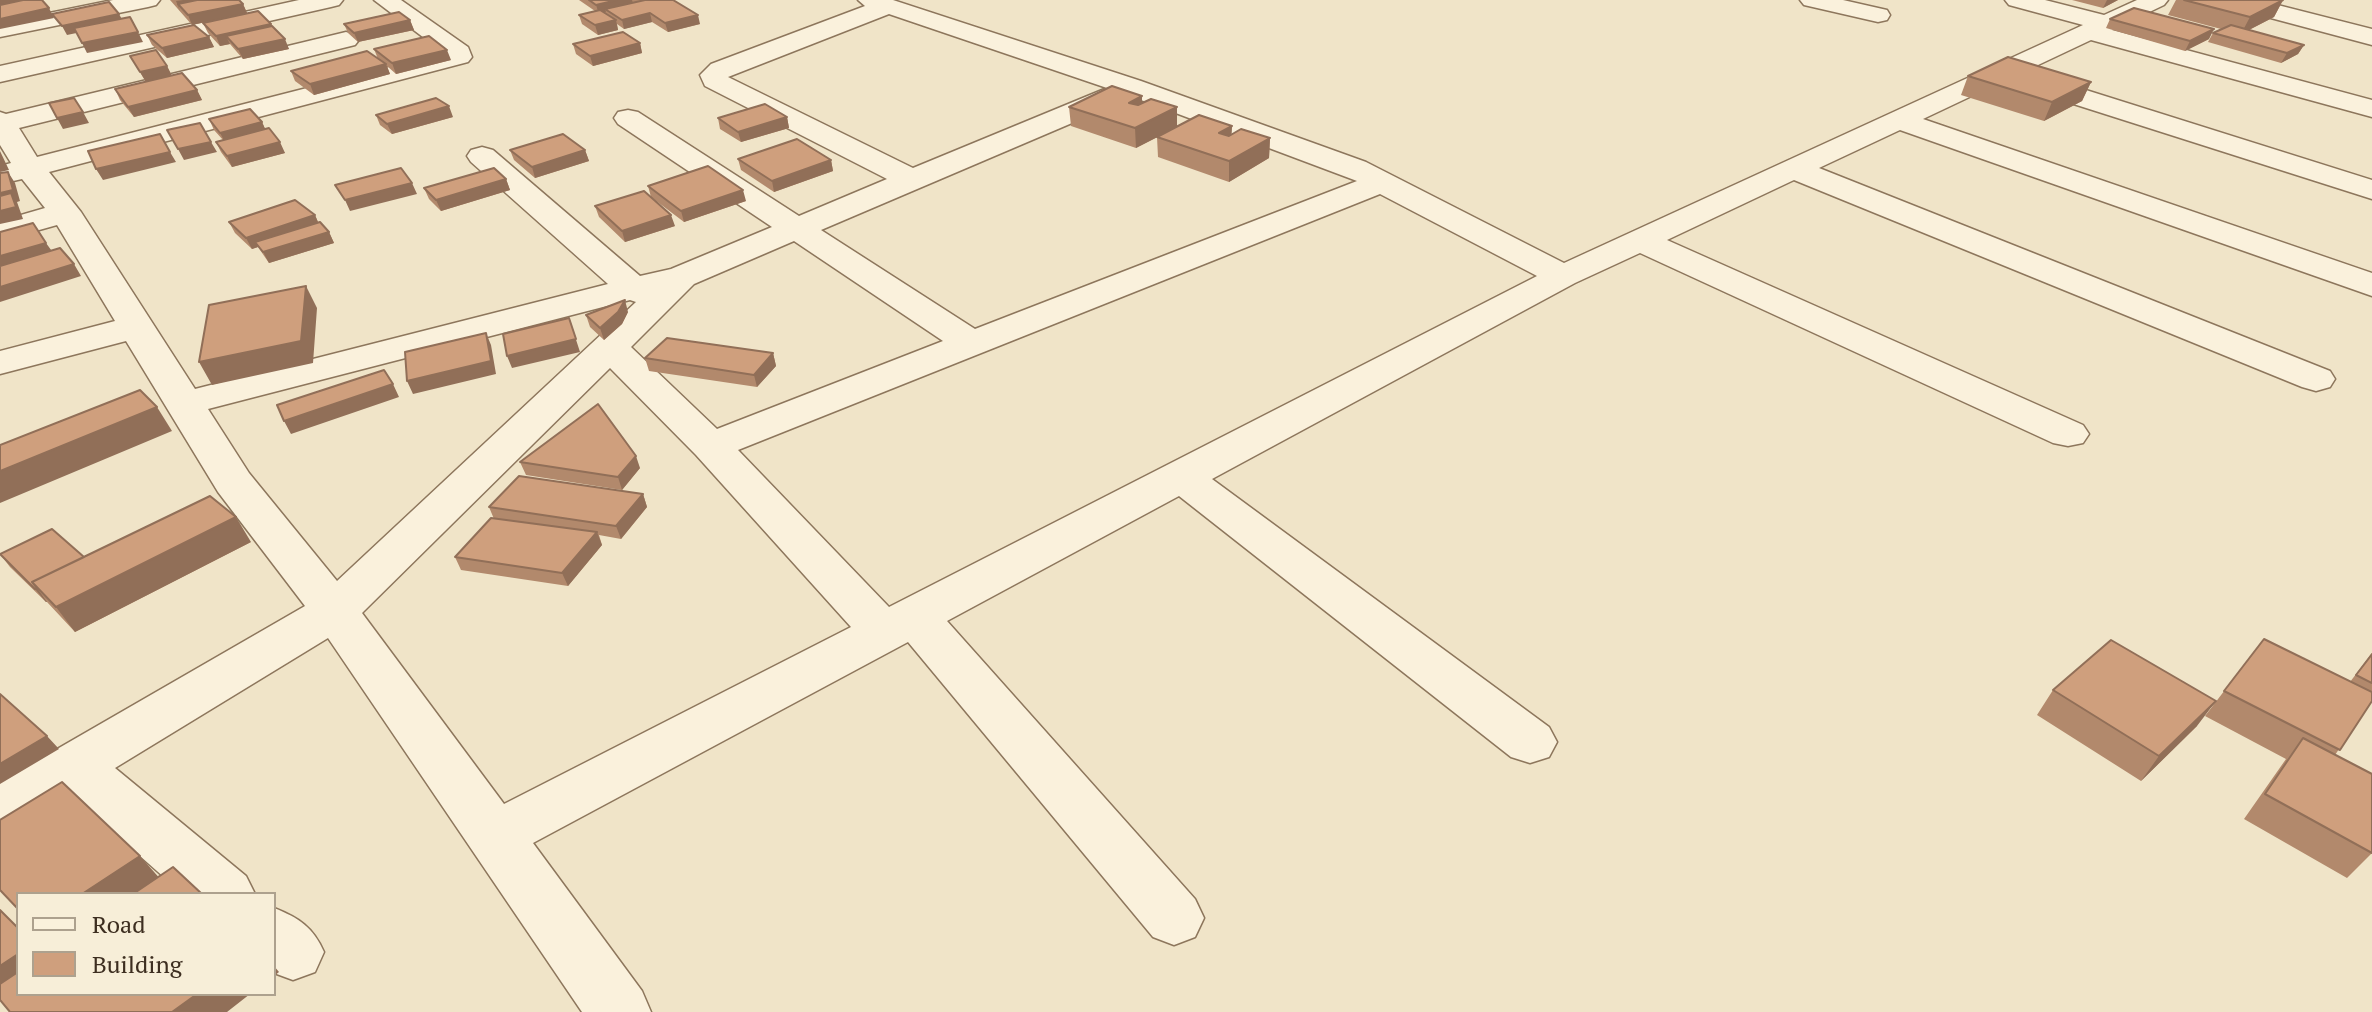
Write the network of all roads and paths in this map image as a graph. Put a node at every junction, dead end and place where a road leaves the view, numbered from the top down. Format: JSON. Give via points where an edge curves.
{"nodes":[{"id":1,"x":148,"y":0,"type":"edge"},
{"id":2,"x":331,"y":0,"type":"edge"},
{"id":3,"x":386,"y":0,"type":"edge"},
{"id":4,"x":1812,"y":0,"type":"edge"},
{"id":5,"x":2017,"y":0,"type":"edge"},
{"id":6,"x":2156,"y":0,"type":"edge"},
{"id":7,"x":2230,"y":0,"type":"edge"},
{"id":8,"x":879,"y":3,"type":"edge"},
{"id":9,"x":1878,"y":15,"type":"dead end"},
{"id":10,"x":2097,"y":27,"type":"junction"},
{"id":11,"x":0,"y":30,"type":"edge"},
{"id":12,"x":2372,"y":37,"type":"edge"},
{"id":13,"x":346,"y":40,"type":"edge"},
{"id":14,"x":2001,"y":72,"type":"junction"},
{"id":15,"x":0,"y":74,"type":"edge"},
{"id":16,"x":1131,"y":87,"type":"junction"},
{"id":17,"x":2372,"y":109,"type":"edge"},
{"id":18,"x":628,"y":118,"type":"dead end"},
{"id":19,"x":1899,"y":120,"type":"junction"},
{"id":20,"x":0,"y":123,"type":"edge"},
{"id":21,"x":482,"y":156,"type":"dead end"},
{"id":22,"x":1794,"y":169,"type":"junction"},
{"id":23,"x":14,"y":172,"type":"edge"},
{"id":24,"x":911,"y":179,"type":"junction"},
{"id":25,"x":1382,"y":182,"type":"junction"},
{"id":26,"x":2372,"y":190,"type":"edge"},
{"id":27,"x":65,"y":212,"type":"junction"},
{"id":28,"x":797,"y":228,"type":"junction"},
{"id":29,"x":0,"y":231,"type":"edge"},
{"id":30,"x":1640,"y":240,"type":"junction"},
{"id":31,"x":683,"y":276,"type":"junction"},
{"id":32,"x":1563,"y":276,"type":"junction"},
{"id":33,"x":2372,"y":285,"type":"edge"},
{"id":34,"x":636,"y":291,"type":"junction"},
{"id":35,"x":135,"y":327,"type":"junction"},
{"id":36,"x":972,"y":344,"type":"junction"},
{"id":37,"x":610,"y":347,"type":"junction"},
{"id":38,"x":0,"y":363,"type":"edge"},
{"id":39,"x":2316,"y":379,"type":"dead end"},
{"id":40,"x":182,"y":404,"type":"junction"},
{"id":41,"x":2068,"y":434,"type":"dead end"},
{"id":42,"x":711,"y":446,"type":"junction"},
{"id":43,"x":1182,"y":477,"type":"junction"},
{"id":44,"x":335,"y":611,"type":"junction"},
{"id":45,"x":901,"y":626,"type":"junction"},
{"id":46,"x":1530,"y":742,"type":"dead end"},
{"id":47,"x":74,"y":766,"type":"junction"},
{"id":48,"x":0,"y":810,"type":"edge"},
{"id":49,"x":495,"y":836,"type":"junction"},
{"id":50,"x":223,"y":892,"type":"edge"},
{"id":51,"x":1174,"y":918,"type":"dead end"},
{"id":52,"x":619,"y":1012,"type":"edge"}],
"edges":[{"from":1,"to":11,"type":"street"},
{"from":2,"to":15,"type":"street"},
{"from":3,"to":23,"type":"street","via":[[459,57]]},
{"from":4,"to":9,"type":"street"},
{"from":5,"to":10,"type":"street"},
{"from":6,"to":10,"type":"street"},
{"from":7,"to":12,"type":"street"},
{"from":8,"to":16,"type":"street"},
{"from":8,"to":24,"type":"street","via":[[713,75]]},
{"from":10,"to":14,"type":"street"},
{"from":10,"to":17,"type":"street"},
{"from":13,"to":20,"type":"street"},
{"from":14,"to":19,"type":"street"},
{"from":14,"to":26,"type":"street"},
{"from":16,"to":24,"type":"street"},
{"from":16,"to":25,"type":"street"},
{"from":18,"to":28,"type":"street"},
{"from":19,"to":22,"type":"street"},
{"from":19,"to":33,"type":"street"},
{"from":20,"to":23,"type":"street"},
{"from":21,"to":34,"type":"street"},
{"from":22,"to":30,"type":"street"},
{"from":22,"to":39,"type":"street"},
{"from":23,"to":27,"type":"street"},
{"from":24,"to":28,"type":"street"},
{"from":25,"to":32,"type":"street"},
{"from":25,"to":36,"type":"street"},
{"from":27,"to":29,"type":"street"},
{"from":27,"to":35,"type":"street"},
{"from":28,"to":31,"type":"street"},
{"from":28,"to":36,"type":"street"},
{"from":30,"to":32,"type":"street"},
{"from":30,"to":41,"type":"street"},
{"from":31,"to":34,"type":"street"},
{"from":31,"to":37,"type":"street"},
{"from":32,"to":43,"type":"street"},
{"from":34,"to":40,"type":"street"},
{"from":35,"to":38,"type":"street"},
{"from":35,"to":40,"type":"street"},
{"from":36,"to":42,"type":"street"},
{"from":37,"to":42,"type":"street"},
{"from":37,"to":44,"type":"street"},
{"from":40,"to":44,"type":"street","via":[[233,482]]},
{"from":42,"to":45,"type":"street"},
{"from":43,"to":45,"type":"street"},
{"from":43,"to":46,"type":"street"},
{"from":44,"to":47,"type":"street"},
{"from":44,"to":49,"type":"street"},
{"from":45,"to":49,"type":"street"},
{"from":45,"to":51,"type":"street"},
{"from":47,"to":48,"type":"street"},
{"from":47,"to":50,"type":"street"},
{"from":49,"to":52,"type":"street"}]}
